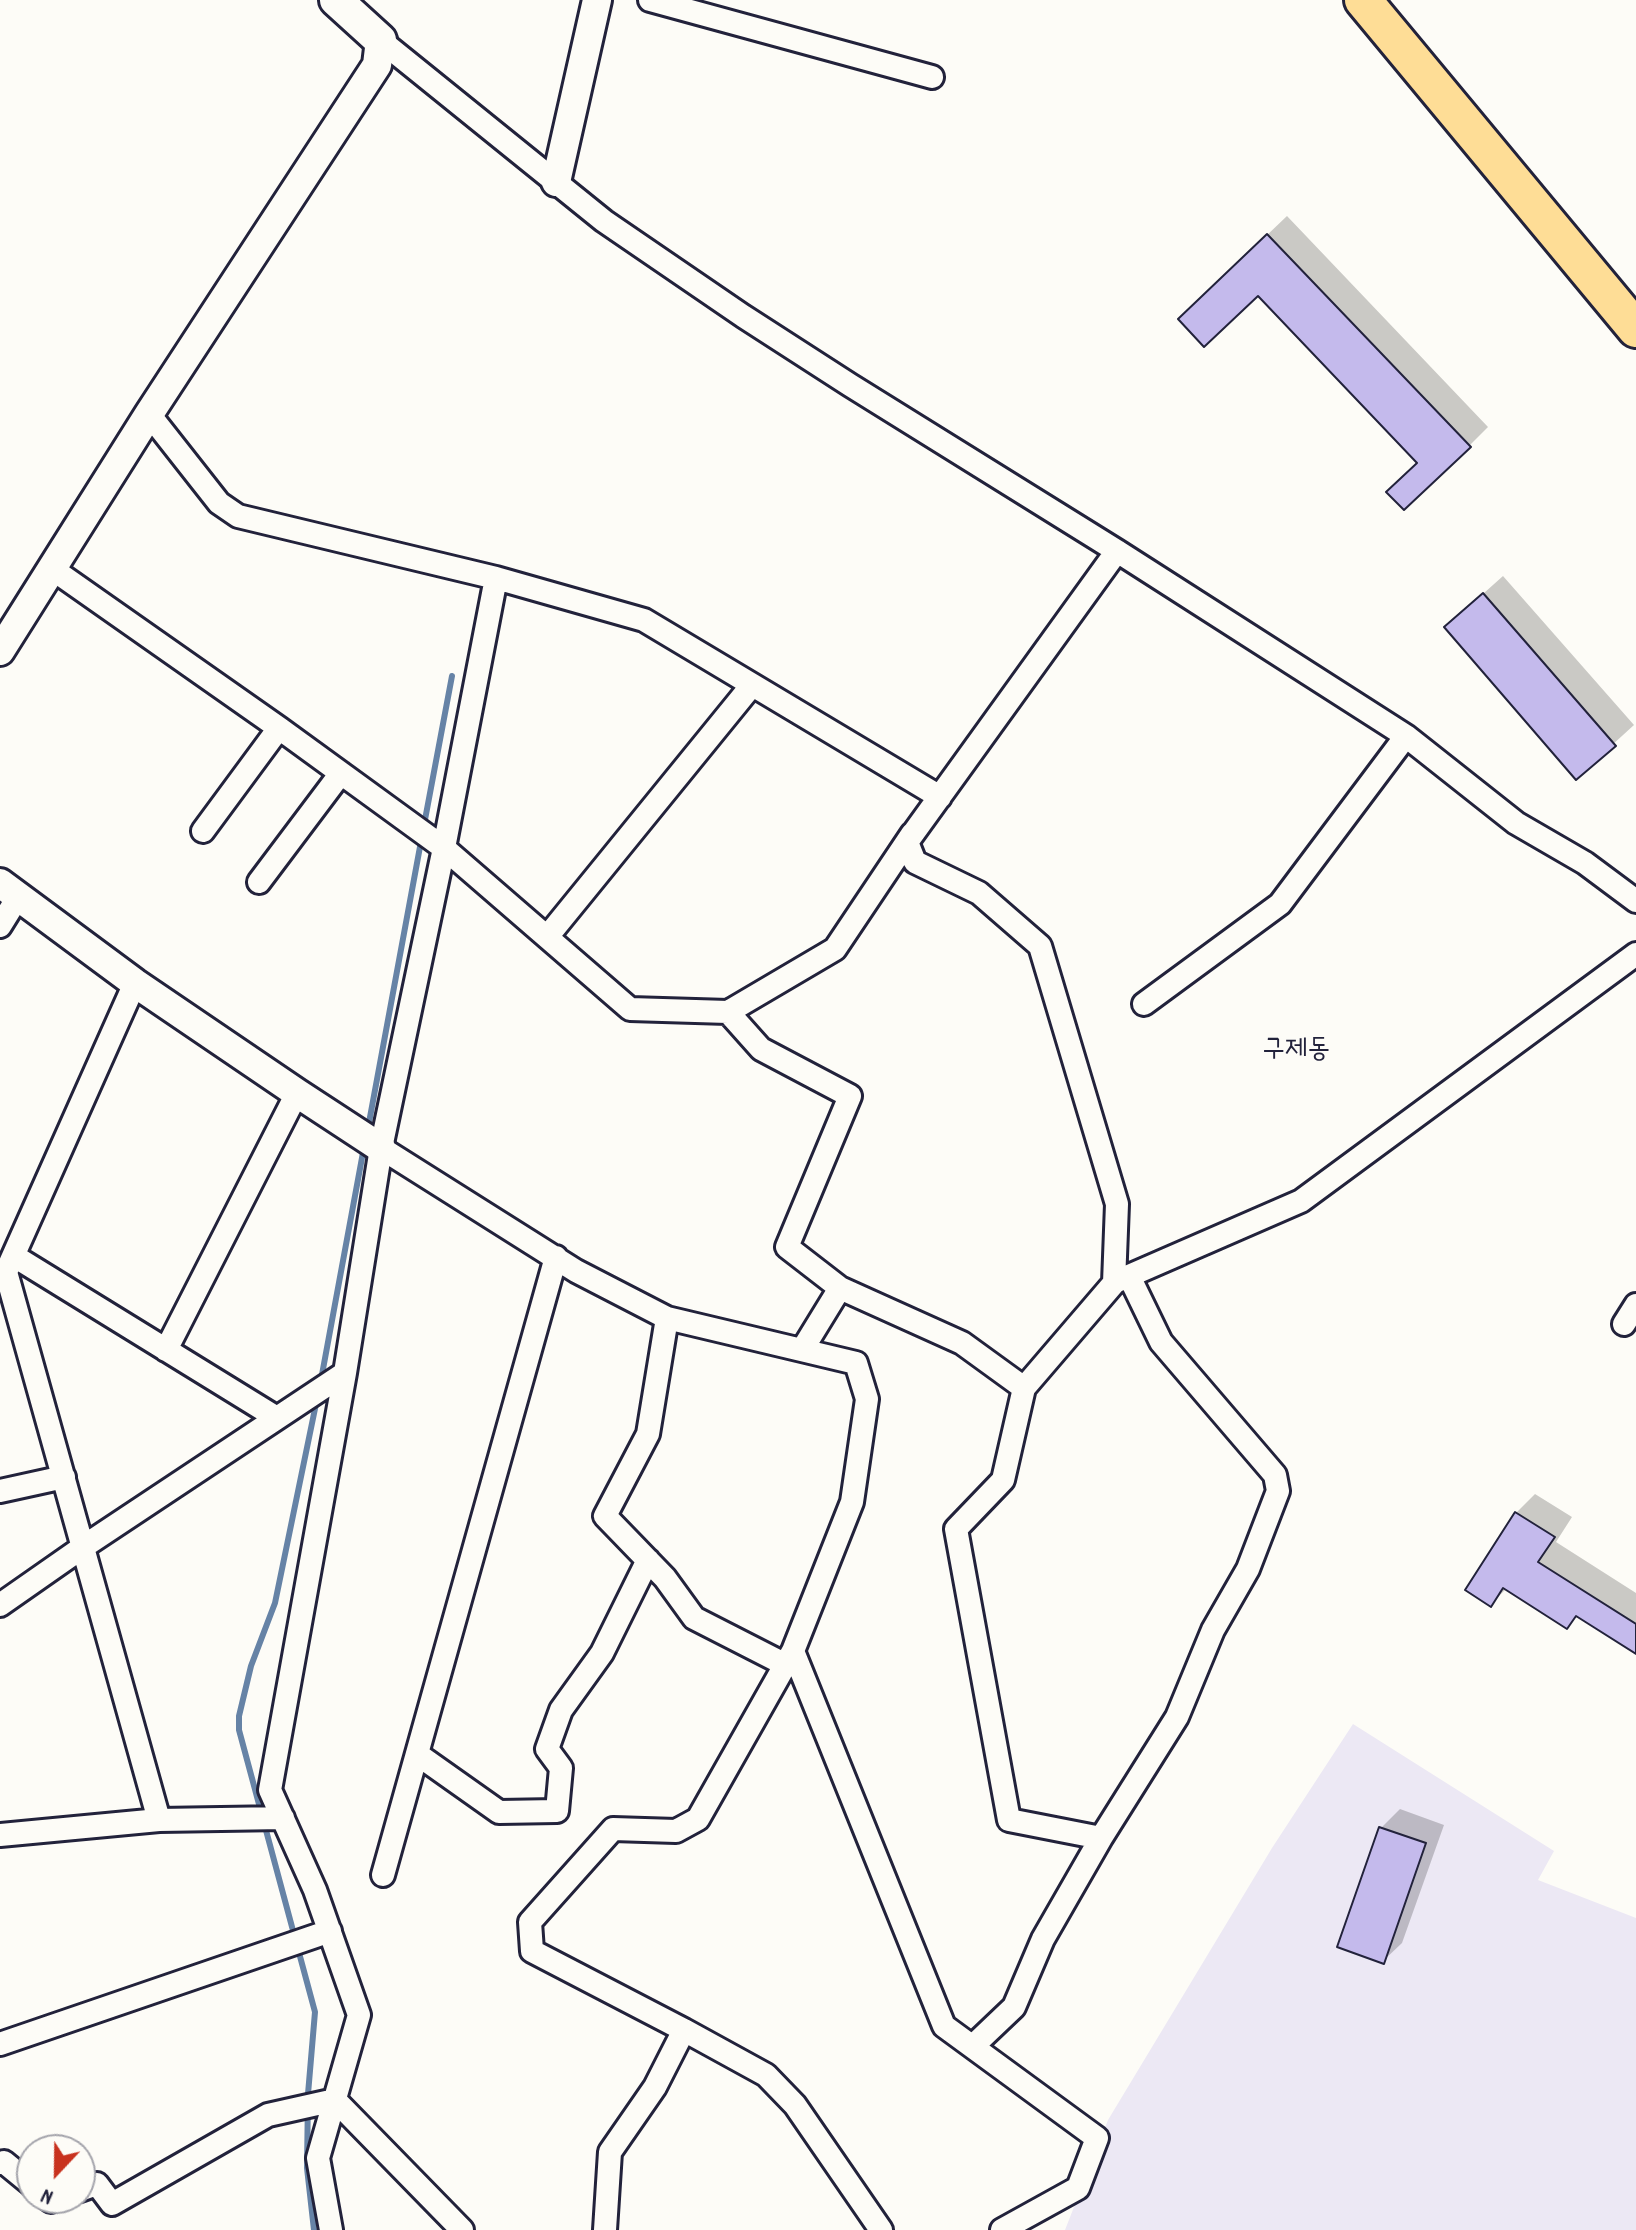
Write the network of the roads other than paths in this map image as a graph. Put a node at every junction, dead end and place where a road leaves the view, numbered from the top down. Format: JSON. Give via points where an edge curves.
{"nodes":[{"id":1,"x":336,"y":0,"type":"edge"},
{"id":2,"x":597,"y":0,"type":"edge"},
{"id":3,"x":650,"y":0,"type":"edge"},
{"id":4,"x":1363,"y":0,"type":"edge"},
{"id":5,"x":380,"y":40,"type":"junction"},
{"id":6,"x":932,"y":77,"type":"dead end"},
{"id":7,"x":556,"y":182,"type":"junction"},
{"id":8,"x":1636,"y":329,"type":"edge"},
{"id":9,"x":149,"y":414,"type":"junction"},
{"id":10,"x":1117,"y":551,"type":"junction"},
{"id":11,"x":51,"y":568,"type":"junction"},
{"id":12,"x":496,"y":578,"type":"junction"},
{"id":13,"x":0,"y":651,"type":"edge"},
{"id":14,"x":752,"y":685,"type":"junction"},
{"id":15,"x":279,"y":728,"type":"junction"},
{"id":16,"x":1406,"y":736,"type":"junction"},
{"id":17,"x":341,"y":773,"type":"junction"},
{"id":18,"x":940,"y":797,"type":"junction"},
{"id":19,"x":203,"y":831,"type":"dead end"},
{"id":20,"x":907,"y":842,"type":"junction"},
{"id":21,"x":444,"y":848,"type":"junction"},
{"id":22,"x":259,"y":882,"type":"dead end"},
{"id":23,"x":9,"y":890,"type":"edge"},
{"id":24,"x":1636,"y":901,"type":"edge"},
{"id":25,"x":0,"y":926,"type":"edge"},
{"id":26,"x":547,"y":937,"type":"junction"},
{"id":27,"x":1636,"y":954,"type":"edge"},
{"id":28,"x":135,"y":983,"type":"junction"},
{"id":29,"x":1144,"y":1004,"type":"dead end"},
{"id":30,"x":728,"y":1012,"type":"junction"},
{"id":31,"x":297,"y":1093,"type":"junction"},
{"id":32,"x":371,"y":1141,"type":"junction"},
{"id":33,"x":14,"y":1256,"type":"junction"},
{"id":34,"x":556,"y":1257,"type":"junction"},
{"id":35,"x":1122,"y":1280,"type":"junction"},
{"id":36,"x":840,"y":1288,"type":"junction"},
{"id":37,"x":667,"y":1318,"type":"junction"},
{"id":38,"x":166,"y":1350,"type":"junction"},
{"id":39,"x":802,"y":1350,"type":"junction"},
{"id":40,"x":345,"y":1373,"type":"junction"},
{"id":41,"x":1024,"y":1388,"type":"junction"},
{"id":42,"x":277,"y":1418,"type":"junction"},
{"id":43,"x":64,"y":1477,"type":"junction"},
{"id":44,"x":0,"y":1491,"type":"edge"},
{"id":45,"x":83,"y":1547,"type":"junction"},
{"id":46,"x":648,"y":1560,"type":"junction"},
{"id":47,"x":35,"y":1581,"type":"junction"},
{"id":48,"x":0,"y":1589,"type":"edge"},
{"id":49,"x":0,"y":1605,"type":"edge"},
{"id":50,"x":789,"y":1658,"type":"junction"},
{"id":51,"x":417,"y":1754,"type":"junction"},
{"id":52,"x":283,"y":1818,"type":"junction"},
{"id":53,"x":159,"y":1820,"type":"junction"},
{"id":54,"x":0,"y":1835,"type":"edge"},
{"id":55,"x":1101,"y":1838,"type":"junction"},
{"id":56,"x":383,"y":1875,"type":"dead end"},
{"id":57,"x":330,"y":1931,"type":"junction"},
{"id":58,"x":684,"y":2030,"type":"junction"},
{"id":59,"x":0,"y":2044,"type":"edge"},
{"id":60,"x":973,"y":2046,"type":"junction"},
{"id":61,"x":335,"y":2100,"type":"junction"},
{"id":62,"x":96,"y":2184,"type":"edge"},
{"id":63,"x":331,"y":2230,"type":"edge"},
{"id":64,"x":462,"y":2230,"type":"edge"},
{"id":65,"x":605,"y":2230,"type":"edge"},
{"id":66,"x":881,"y":2230,"type":"edge"},
{"id":67,"x":1002,"y":2230,"type":"edge"}],
"edges":[{"from":1,"to":5,"type":"main road"},
{"from":2,"to":7,"type":"street"},
{"from":3,"to":6,"type":"street"},
{"from":4,"to":8,"type":"main road"},
{"from":5,"to":7,"type":"street"},
{"from":5,"to":9,"type":"street","via":[[377,65]]},
{"from":7,"to":10,"type":"street","via":[[743,316]]},
{"from":9,"to":11,"type":"street"},
{"from":9,"to":12,"type":"street","via":[[219,503],[238,516]]},
{"from":10,"to":16,"type":"street"},
{"from":10,"to":18,"type":"street"},
{"from":11,"to":13,"type":"street"},
{"from":11,"to":15,"type":"street"},
{"from":12,"to":14,"type":"street","via":[[644,620]]},
{"from":12,"to":21,"type":"street"},
{"from":14,"to":18,"type":"street"},
{"from":14,"to":26,"type":"street"},
{"from":15,"to":17,"type":"street"},
{"from":15,"to":19,"type":"street"},
{"from":16,"to":24,"type":"street","via":[[1516,823],[1585,863]]},
{"from":16,"to":29,"type":"street","via":[[1280,904]]},
{"from":17,"to":21,"type":"street"},
{"from":17,"to":22,"type":"street"},
{"from":18,"to":20,"type":"street"},
{"from":20,"to":30,"type":"street","via":[[835,949]]},
{"from":20,"to":35,"type":"street","via":[[915,862],[979,893],[1040,946],[1117,1204]]},
{"from":21,"to":26,"type":"street"},
{"from":21,"to":32,"type":"street"},
{"from":23,"to":25,"type":"street"},
{"from":23,"to":28,"type":"street"},
{"from":26,"to":30,"type":"street","via":[[630,1009]]},
{"from":27,"to":35,"type":"street","via":[[1301,1201]]},
{"from":28,"to":31,"type":"street"},
{"from":28,"to":33,"type":"street"},
{"from":30,"to":36,"type":"street","via":[[761,1049],[850,1096],[787,1247]]},
{"from":31,"to":32,"type":"street"},
{"from":31,"to":38,"type":"street"},
{"from":32,"to":34,"type":"street"},
{"from":32,"to":40,"type":"street"},
{"from":33,"to":38,"type":"street"},
{"from":33,"to":43,"type":"street","via":[[6,1272]]},
{"from":34,"to":37,"type":"street"},
{"from":34,"to":51,"type":"street"},
{"from":35,"to":41,"type":"street"},
{"from":35,"to":55,"type":"street","via":[[1161,1342],[1275,1475],[1278,1491],[1248,1569],[1213,1630],[1177,1717]]},
{"from":36,"to":39,"type":"street"},
{"from":36,"to":41,"type":"street","via":[[962,1343]]},
{"from":37,"to":39,"type":"street"},
{"from":37,"to":46,"type":"street","via":[[648,1434],[605,1516]]},
{"from":38,"to":42,"type":"street"},
{"from":39,"to":50,"type":"street","via":[[856,1363],[867,1399],[852,1502]]},
{"from":40,"to":42,"type":"street"},
{"from":40,"to":52,"type":"street","via":[[270,1790]]},
{"from":41,"to":55,"type":"street","via":[[1003,1480],[956,1529],[1009,1820]]},
{"from":42,"to":45,"type":"street"},
{"from":43,"to":44,"type":"street"},
{"from":43,"to":45,"type":"street"},
{"from":45,"to":47,"type":"street"},
{"from":45,"to":53,"type":"street"},
{"from":46,"to":50,"type":"street","via":[[694,1618]]},
{"from":46,"to":51,"type":"street","via":[[602,1653],[556,1723],[547,1749],[561,1768],[557,1811],[499,1812]]},
{"from":47,"to":48,"type":"street"},
{"from":47,"to":49,"type":"street"},
{"from":50,"to":58,"type":"street","via":[[698,1819],[676,1831],[613,1829],[530,1922],[532,1951]]},
{"from":50,"to":60,"type":"street","via":[[944,2026]]},
{"from":51,"to":56,"type":"street"},
{"from":52,"to":53,"type":"street"},
{"from":52,"to":57,"type":"street"},
{"from":53,"to":54,"type":"street"},
{"from":55,"to":60,"type":"street","via":[[1043,1939],[1014,2007]]},
{"from":57,"to":59,"type":"street"},
{"from":57,"to":61,"type":"street","via":[[359,2015]]},
{"from":58,"to":65,"type":"street","via":[[655,2087],[610,2152]]},
{"from":58,"to":66,"type":"street","via":[[766,2075],[795,2105]]},
{"from":60,"to":67,"type":"street","via":[[1097,2138],[1078,2188]]},
{"from":61,"to":62,"type":"street","via":[[268,2115],[112,2204]]},
{"from":61,"to":63,"type":"street","via":[[318,2158]]},
{"from":61,"to":64,"type":"street"}]}
